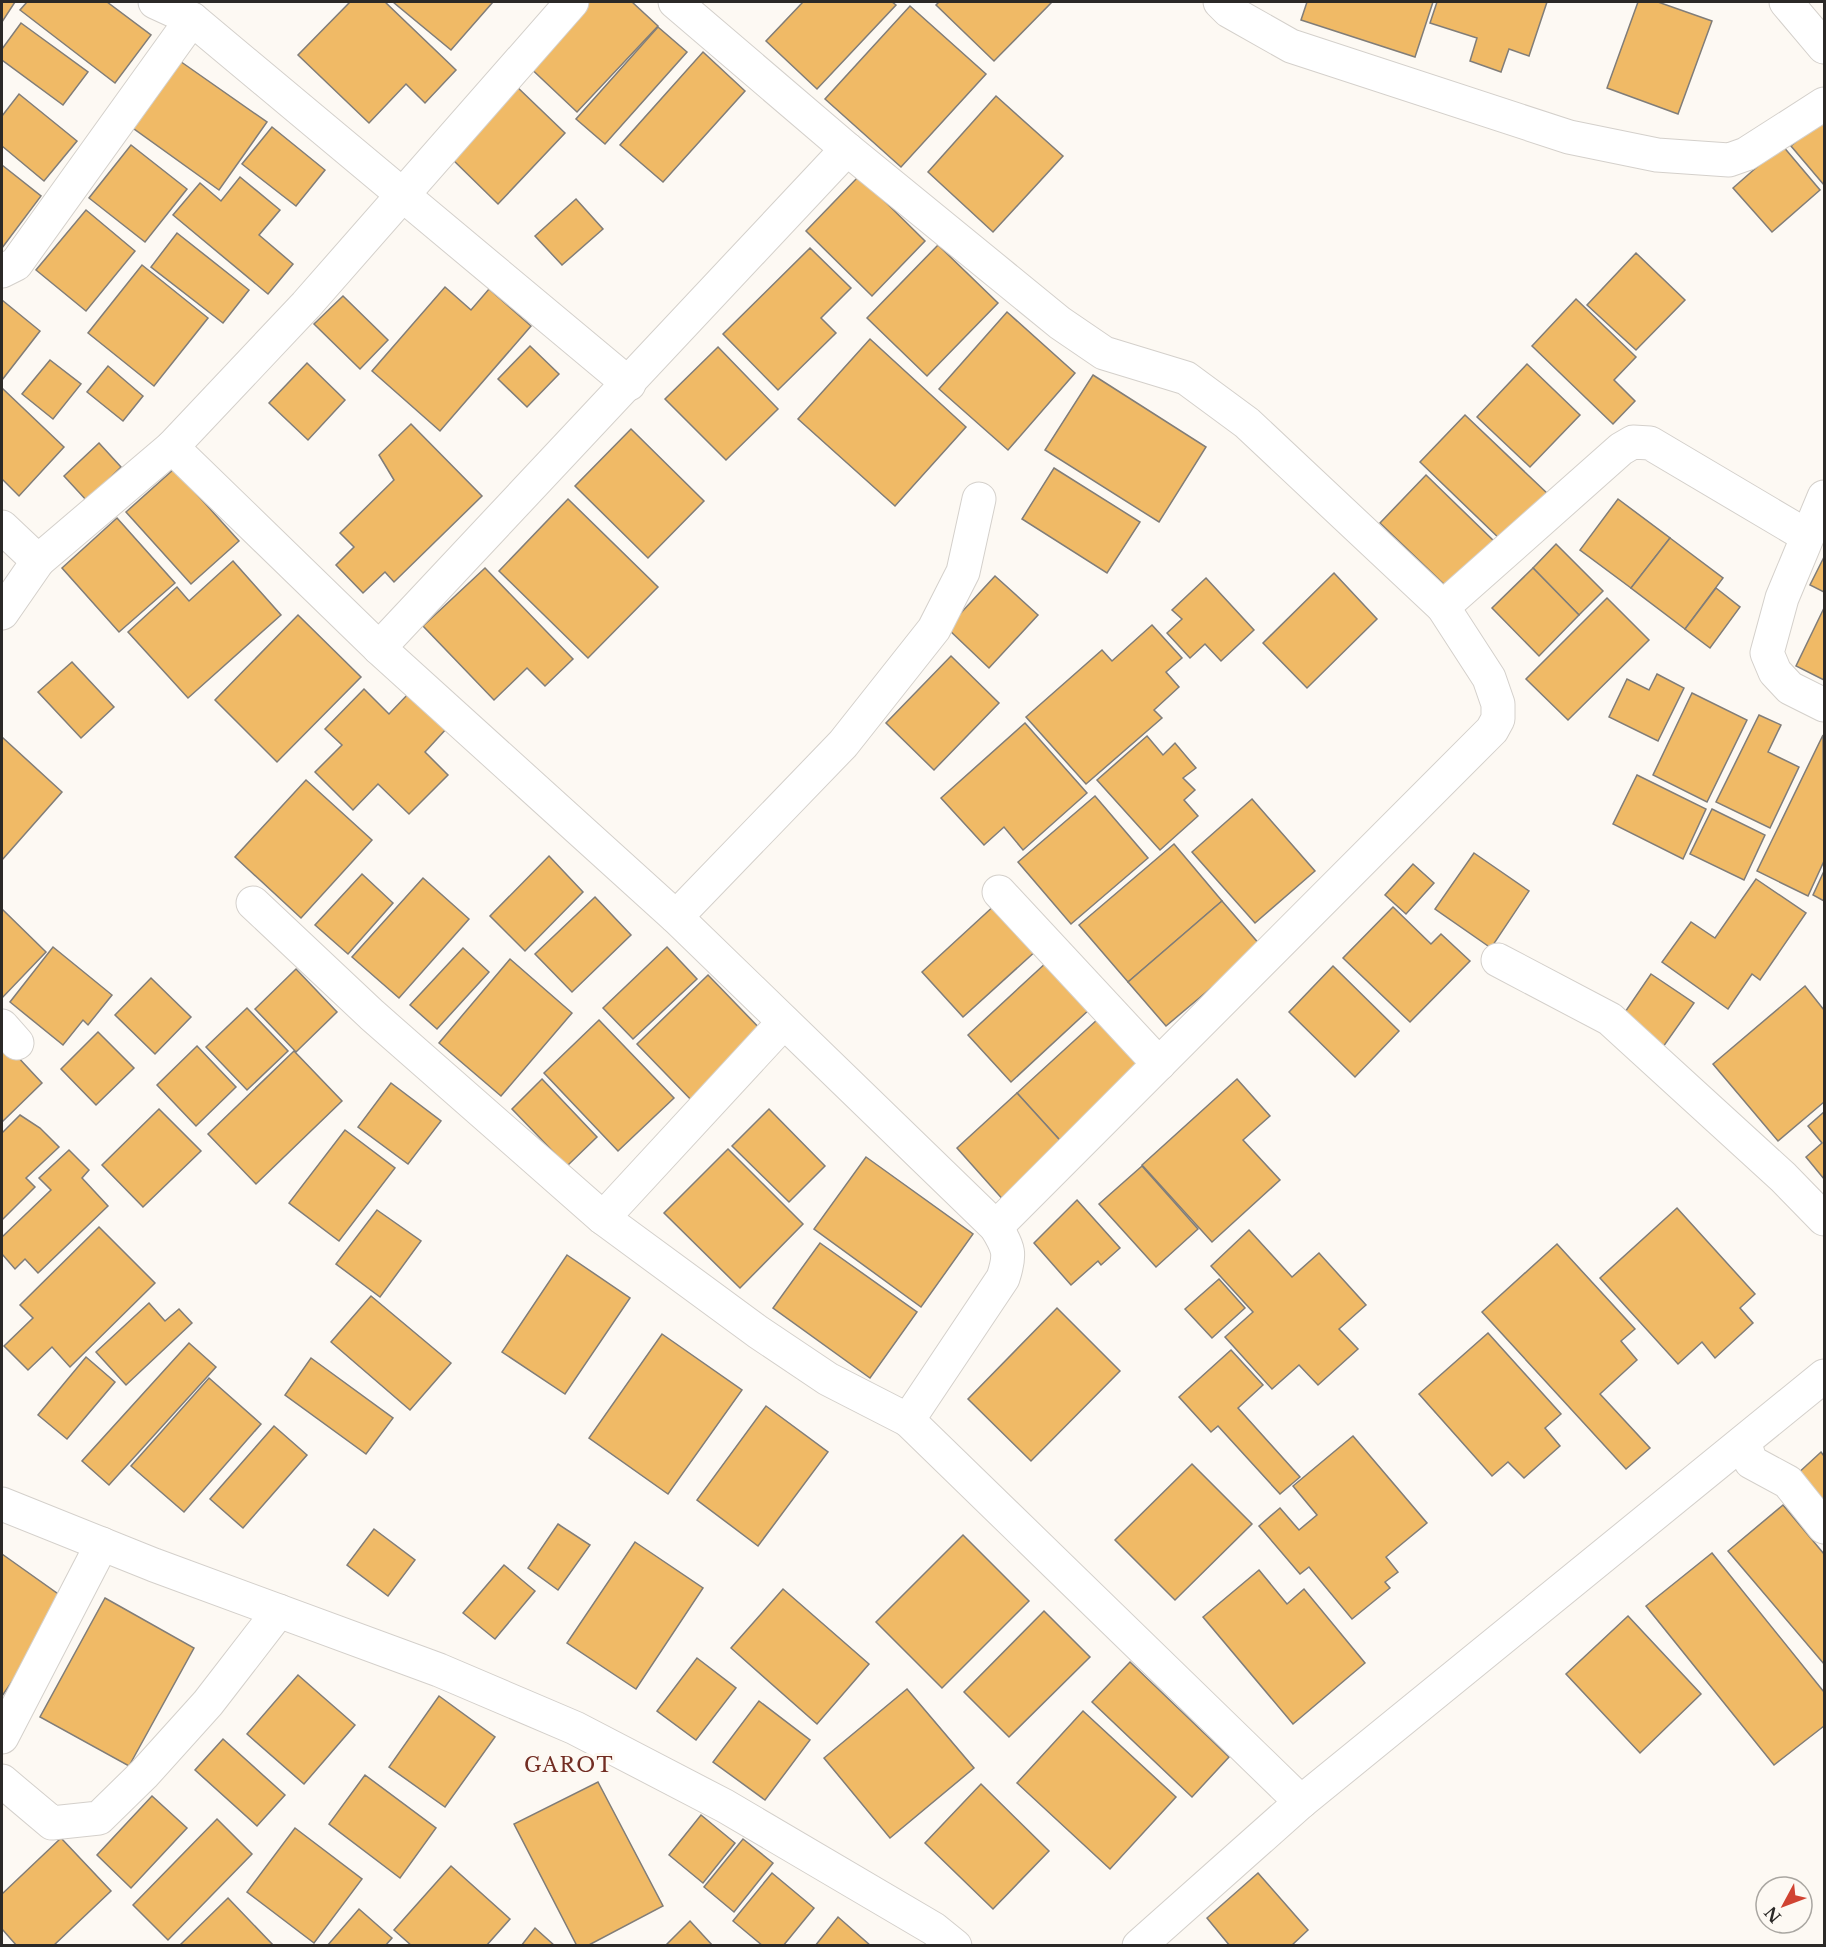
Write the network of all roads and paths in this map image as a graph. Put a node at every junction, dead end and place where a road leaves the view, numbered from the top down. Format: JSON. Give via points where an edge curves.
{"nodes":[{"id":1,"x":155,"y":2,"type":"edge"},
{"id":2,"x":572,"y":2,"type":"edge"},
{"id":3,"x":675,"y":2,"type":"edge"},
{"id":4,"x":1220,"y":2,"type":"edge"},
{"id":5,"x":1786,"y":2,"type":"edge"},
{"id":6,"x":192,"y":19,"type":"junction"},
{"id":7,"x":1824,"y":48,"type":"edge"},
{"id":8,"x":1824,"y":104,"type":"edge"},
{"id":9,"x":847,"y":149,"type":"junction"},
{"id":10,"x":403,"y":195,"type":"junction"},
{"id":11,"x":2,"y":271,"type":"edge"},
{"id":12,"x":628,"y":384,"type":"junction"},
{"id":13,"x":172,"y":447,"type":"junction"},
{"id":14,"x":1824,"y":497,"type":"edge"},
{"id":15,"x":979,"y":499,"type":"dead end"},
{"id":16,"x":2,"y":527,"type":"edge"},
{"id":17,"x":1807,"y":536,"type":"junction"},
{"id":18,"x":38,"y":561,"type":"junction"},
{"id":19,"x":1443,"y":607,"type":"junction"},
{"id":20,"x":2,"y":613,"type":"edge"},
{"id":21,"x":379,"y":648,"type":"junction"},
{"id":22,"x":1824,"y":705,"type":"edge"},
{"id":23,"x":999,"y":892,"type":"dead end"},
{"id":24,"x":253,"y":903,"type":"dead end"},
{"id":25,"x":676,"y":917,"type":"junction"},
{"id":26,"x":1498,"y":960,"type":"dead end"},
{"id":27,"x":784,"y":1022,"type":"junction"},
{"id":28,"x":1159,"y":1064,"type":"junction"},
{"id":29,"x":603,"y":1218,"type":"junction"},
{"id":30,"x":1824,"y":1219,"type":"edge"},
{"id":31,"x":996,"y":1227,"type":"junction"},
{"id":32,"x":1824,"y":1376,"type":"edge"},
{"id":33,"x":908,"y":1420,"type":"junction"},
{"id":34,"x":1748,"y":1452,"type":"junction"},
{"id":35,"x":2,"y":1504,"type":"edge"},
{"id":36,"x":1824,"y":1527,"type":"edge"},
{"id":37,"x":102,"y":1544,"type":"junction"},
{"id":38,"x":279,"y":1611,"type":"junction"},
{"id":39,"x":2,"y":1737,"type":"edge"},
{"id":40,"x":2,"y":1781,"type":"edge"},
{"id":41,"x":1301,"y":1802,"type":"junction"},
{"id":42,"x":955,"y":1946,"type":"edge"},
{"id":43,"x":1139,"y":1946,"type":"edge"}],
"edges":[{"from":1,"to":6,"type":"street"},
{"from":2,"to":10,"type":"street"},
{"from":3,"to":9,"type":"street"},
{"from":4,"to":8,"type":"street","via":[[1291,46],[1569,137],[1657,155],[1729,160],[1746,154]]},
{"from":5,"to":7,"type":"street"},
{"from":6,"to":10,"type":"street"},
{"from":6,"to":11,"type":"street","via":[[16,264]]},
{"from":9,"to":12,"type":"street"},
{"from":9,"to":19,"type":"street","via":[[1060,323],[1104,353],[1186,378],[1247,423]]},
{"from":10,"to":12,"type":"street"},
{"from":10,"to":13,"type":"street"},
{"from":12,"to":21,"type":"street"},
{"from":13,"to":18,"type":"street"},
{"from":13,"to":21,"type":"street"},
{"from":14,"to":17,"type":"street"},
{"from":15,"to":25,"type":"street","via":[[963,572],[934,629],[843,744]]},
{"from":16,"to":18,"type":"street"},
{"from":17,"to":19,"type":"street","via":[[1650,443],[1634,442],[1621,449]]},
{"from":17,"to":22,"type":"street","via":[[1782,598],[1767,653],[1774,672],[1791,688]]},
{"from":18,"to":20,"type":"street"},
{"from":19,"to":28,"type":"street","via":[[1489,678],[1498,704],[1498,718],[1492,730]]},
{"from":21,"to":25,"type":"street"},
{"from":23,"to":28,"type":"street"},
{"from":24,"to":29,"type":"street","via":[[372,1016]]},
{"from":25,"to":27,"type":"street"},
{"from":26,"to":30,"type":"street","via":[[1610,1020]]},
{"from":27,"to":29,"type":"street"},
{"from":27,"to":31,"type":"street"},
{"from":28,"to":31,"type":"street"},
{"from":29,"to":33,"type":"street","via":[[819,1373]]},
{"from":31,"to":33,"type":"street","via":[[1009,1247],[1003,1278]]},
{"from":32,"to":34,"type":"street"},
{"from":33,"to":41,"type":"street"},
{"from":34,"to":36,"type":"street","via":[[1788,1482]]},
{"from":34,"to":41,"type":"street"},
{"from":35,"to":37,"type":"street"},
{"from":37,"to":38,"type":"street"},
{"from":37,"to":39,"type":"street"},
{"from":38,"to":40,"type":"street","via":[[208,1703],[99,1818],[52,1823]]},
{"from":38,"to":42,"type":"street","via":[[439,1670],[575,1728],[725,1806],[934,1929]]},
{"from":41,"to":43,"type":"street"}]}
